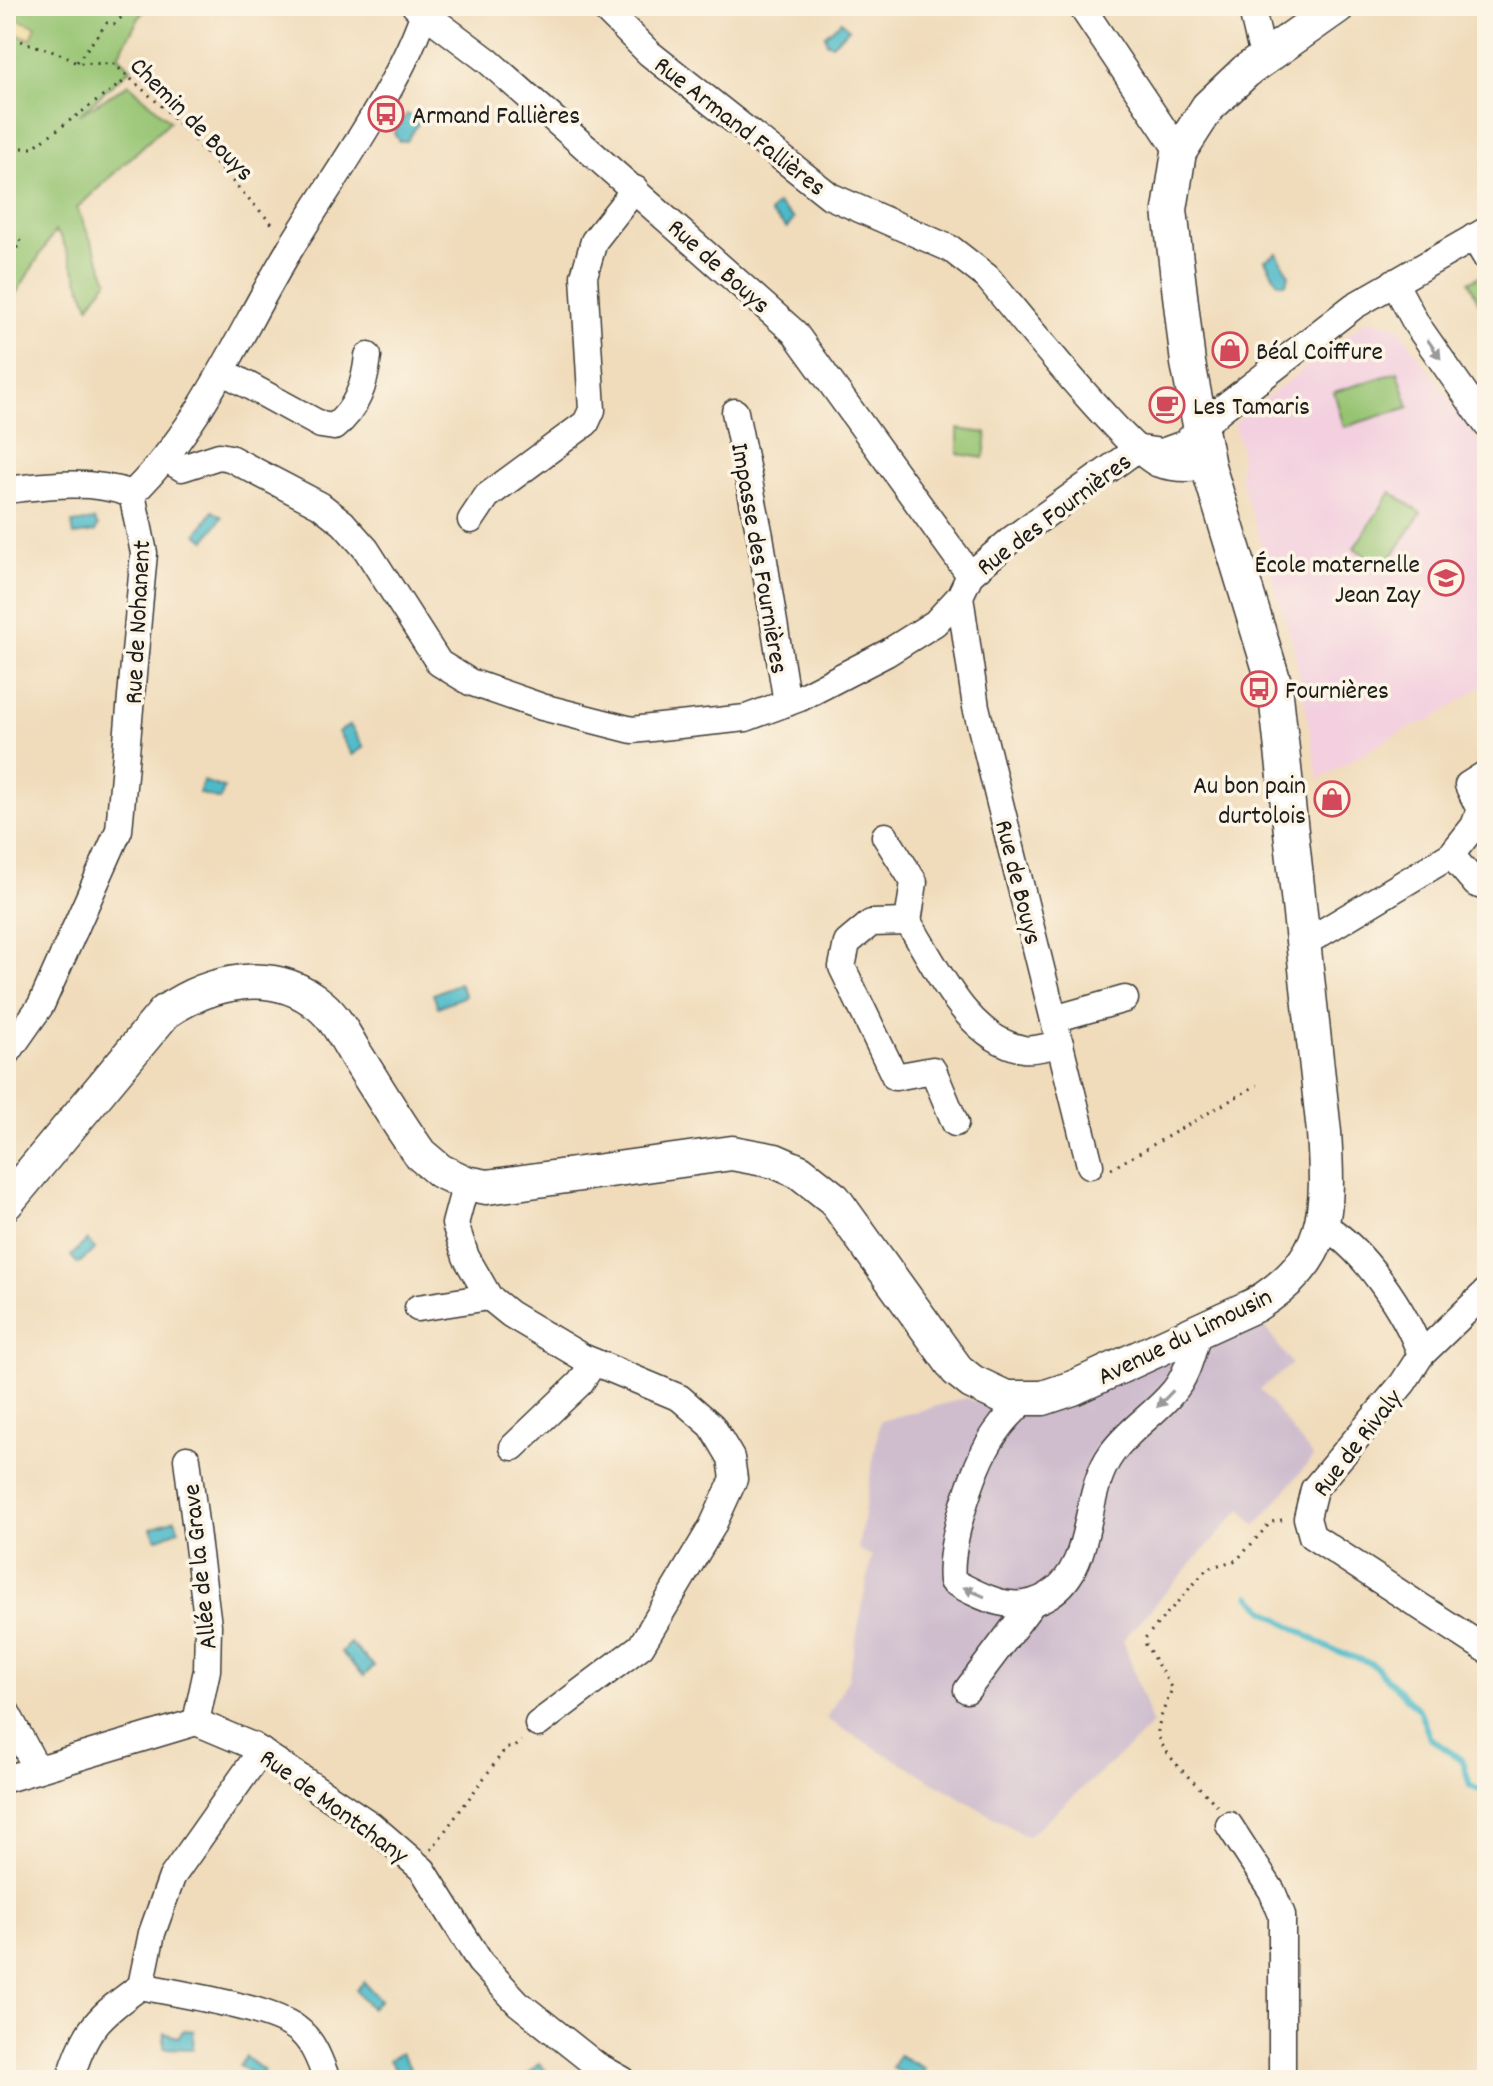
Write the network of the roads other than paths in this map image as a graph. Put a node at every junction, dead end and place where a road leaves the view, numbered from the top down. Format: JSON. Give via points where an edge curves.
{"nodes":[{"id":1,"x":602,"y":6,"type":"edge"},
{"id":2,"x":1081,"y":6,"type":"edge"},
{"id":3,"x":1251,"y":6,"type":"edge"},
{"id":4,"x":1338,"y":6,"type":"edge"},
{"id":5,"x":422,"y":8,"type":"edge"},
{"id":6,"x":1268,"y":55,"type":"junction"},
{"id":7,"x":1179,"y":152,"type":"junction"},
{"id":8,"x":635,"y":189,"type":"junction"},
{"id":9,"x":1483,"y":242,"type":"edge"},
{"id":10,"x":1394,"y":282,"type":"junction"},
{"id":11,"x":368,"y":356,"type":"dead end"},
{"id":12,"x":222,"y":371,"type":"junction"},
{"id":13,"x":735,"y":412,"type":"dead end"},
{"id":14,"x":1487,"y":425,"type":"edge"},
{"id":15,"x":1200,"y":429,"type":"junction"},
{"id":16,"x":1137,"y":449,"type":"junction"},
{"id":17,"x":165,"y":458,"type":"junction"},
{"id":18,"x":1208,"y":466,"type":"junction"},
{"id":19,"x":6,"y":490,"type":"edge"},
{"id":20,"x":132,"y":494,"type":"junction"},
{"id":21,"x":471,"y":520,"type":"dead end"},
{"id":22,"x":965,"y":585,"type":"junction"},
{"id":23,"x":787,"y":703,"type":"junction"},
{"id":24,"x":1487,"y":773,"type":"edge"},
{"id":25,"x":885,"y":836,"type":"dead end"},
{"id":26,"x":1451,"y":855,"type":"junction"},
{"id":27,"x":1487,"y":887,"type":"edge"},
{"id":28,"x":908,"y":922,"type":"junction"},
{"id":29,"x":1303,"y":944,"type":"junction"},
{"id":30,"x":1125,"y":999,"type":"dead end"},
{"id":31,"x":1057,"y":1032,"type":"junction"},
{"id":32,"x":6,"y":1055,"type":"edge"},
{"id":33,"x":955,"y":1123,"type":"dead end"},
{"id":34,"x":1090,"y":1165,"type":"road end"},
{"id":35,"x":466,"y":1183,"type":"junction"},
{"id":36,"x":6,"y":1203,"type":"edge"},
{"id":37,"x":1324,"y":1226,"type":"junction"},
{"id":38,"x":1487,"y":1291,"type":"edge"},
{"id":39,"x":489,"y":1297,"type":"junction"},
{"id":40,"x":418,"y":1308,"type":"dead end"},
{"id":41,"x":1199,"y":1330,"type":"junction"},
{"id":42,"x":1421,"y":1355,"type":"junction"},
{"id":43,"x":594,"y":1362,"type":"junction"},
{"id":44,"x":1026,"y":1399,"type":"junction"},
{"id":45,"x":513,"y":1447,"type":"dead end"},
{"id":46,"x":187,"y":1459,"type":"dead end"},
{"id":47,"x":1031,"y":1605,"type":"junction"},
{"id":48,"x":1487,"y":1650,"type":"edge"},
{"id":49,"x":967,"y":1690,"type":"dead end"},
{"id":50,"x":6,"y":1711,"type":"edge"},
{"id":51,"x":196,"y":1722,"type":"junction"},
{"id":52,"x":538,"y":1724,"type":"dead end"},
{"id":53,"x":261,"y":1751,"type":"junction"},
{"id":54,"x":37,"y":1769,"type":"junction"},
{"id":55,"x":6,"y":1779,"type":"edge"},
{"id":56,"x":1229,"y":1825,"type":"road end"},
{"id":57,"x":141,"y":1986,"type":"junction"},
{"id":58,"x":70,"y":2080,"type":"edge"},
{"id":59,"x":327,"y":2080,"type":"edge"},
{"id":60,"x":623,"y":2080,"type":"edge"},
{"id":61,"x":1282,"y":2080,"type":"edge"}],
"edges":[{"from":1,"to":16,"type":"street","name":"Rue Armand Fallières","via":[[649,53],[830,196],[927,238],[987,277]]},
{"from":2,"to":7,"type":"street"},
{"from":3,"to":6,"type":"street"},
{"from":4,"to":6,"type":"main road","name":"Avenue du Limousin"},
{"from":5,"to":8,"type":"street","name":"Rue de Bouys"},
{"from":5,"to":12,"type":"street","via":[[413,41]]},
{"from":6,"to":7,"type":"main road","name":"Avenue du Limousin","via":[[1208,107]]},
{"from":7,"to":15,"type":"main road","name":"Avenue du Limousin","via":[[1170,210],[1172,252]]},
{"from":8,"to":21,"type":"street","via":[[594,241],[584,276],[592,410],[586,423],[487,496]]},
{"from":8,"to":22,"type":"street","name":"Rue de Bouys","via":[[794,332]]},
{"from":9,"to":10,"type":"street"},
{"from":10,"to":14,"type":"street","one_way":true,"via":[[1417,325]]},
{"from":10,"to":15,"type":"street","via":[[1354,306]]},
{"from":11,"to":12,"type":"street","via":[[365,384],[345,419],[334,427],[321,425]]},
{"from":12,"to":17,"type":"street"},
{"from":13,"to":23,"type":"street","name":"Impasse des Fournières"},
{"from":15,"to":16,"type":"street","via":[[1174,449]]},
{"from":15,"to":18,"type":"main road","name":"Avenue du Limousin"},
{"from":16,"to":18,"type":"street","name":"Rue Armand Fallières","via":[[1156,464]]},
{"from":16,"to":22,"type":"street","name":"Rue des Fournières","via":[[1012,539]]},
{"from":17,"to":20,"type":"street"},
{"from":17,"to":23,"type":"street","name":"Rue des Fournières","via":[[182,468],[219,456],[230,458],[320,505],[366,549],[439,663],[470,682],[632,730],[746,718]]},
{"from":18,"to":29,"type":"main road","name":"Avenue du Limousin","via":[[1275,686]]},
{"from":19,"to":20,"type":"street","via":[[71,482]]},
{"from":20,"to":32,"type":"street","name":"Rue de Nohanent","via":[[144,553],[119,830],[41,1005]]},
{"from":22,"to":23,"type":"street","name":"Rue des Fournières","via":[[935,623]]},
{"from":22,"to":31,"type":"street","name":"Rue de Bouys","via":[[976,707]]},
{"from":24,"to":26,"type":"street","via":[[1468,785],[1480,810]]},
{"from":25,"to":28,"type":"street","via":[[914,882]]},
{"from":26,"to":27,"type":"street","via":[[1476,884]]},
{"from":26,"to":29,"type":"street"},
{"from":28,"to":31,"type":"street","via":[[969,1017],[994,1040],[1025,1050]]},
{"from":28,"to":33,"type":"street","via":[[871,923],[847,943],[842,967],[895,1077],[933,1070]]},
{"from":29,"to":37,"type":"main road","name":"Avenue du Limousin","via":[[1324,1132]]},
{"from":30,"to":31,"type":"street"},
{"from":31,"to":34,"type":"street","name":"Rue de Bouys"},
{"from":35,"to":36,"type":"main road","name":"Avenue du Limousin","via":[[420,1154],[322,1006],[281,985],[248,982],[202,990],[165,1012]]},
{"from":35,"to":39,"type":"street","via":[[455,1224]]},
{"from":35,"to":44,"type":"main road","name":"Avenue du Limousin","via":[[509,1187],[732,1153],[775,1161],[800,1172],[834,1199],[957,1370],[990,1393]]},
{"from":37,"to":41,"type":"main road","name":"Avenue du Limousin","via":[[1295,1275],[1277,1292]]},
{"from":37,"to":42,"type":"street","via":[[1353,1246],[1414,1334]]},
{"from":38,"to":42,"type":"street","name":"Rue de Rivaly"},
{"from":39,"to":40,"type":"street"},
{"from":39,"to":43,"type":"street"},
{"from":41,"to":44,"type":"main road","name":"Avenue du Limousin","via":[[1073,1388]]},
{"from":41,"to":47,"type":"street","one_way":true,"via":[[1174,1392],[1111,1453],[1072,1575]]},
{"from":42,"to":48,"type":"street","name":"Rue de Rivaly","via":[[1314,1489],[1307,1518],[1312,1536],[1327,1549]]},
{"from":43,"to":45,"type":"street","via":[[580,1383]]},
{"from":43,"to":52,"type":"street","via":[[664,1389],[696,1410],[723,1443],[734,1479],[712,1527],[641,1646]]},
{"from":47,"to":44,"type":"street","one_way":true,"via":[[1004,1605],[964,1588],[952,1581],[950,1567],[983,1456],[999,1427]]},
{"from":46,"to":51,"type":"street","name":"Allée de la Grave","via":[[208,1625],[207,1670]]},
{"from":47,"to":49,"type":"street"},
{"from":50,"to":54,"type":"street"},
{"from":51,"to":53,"type":"street","name":"Rue de Montchany"},
{"from":51,"to":54,"type":"street"},
{"from":53,"to":57,"type":"street","via":[[172,1877]]},
{"from":53,"to":60,"type":"street","name":"Rue de Montchany","via":[[371,1825],[418,1866],[480,1962],[518,2003]]},
{"from":54,"to":55,"type":"street"},
{"from":56,"to":61,"type":"street","via":[[1282,1915]]},
{"from":57,"to":58,"type":"street","via":[[88,2031]]},
{"from":57,"to":59,"type":"street","via":[[296,2027],[315,2050]]}]}
